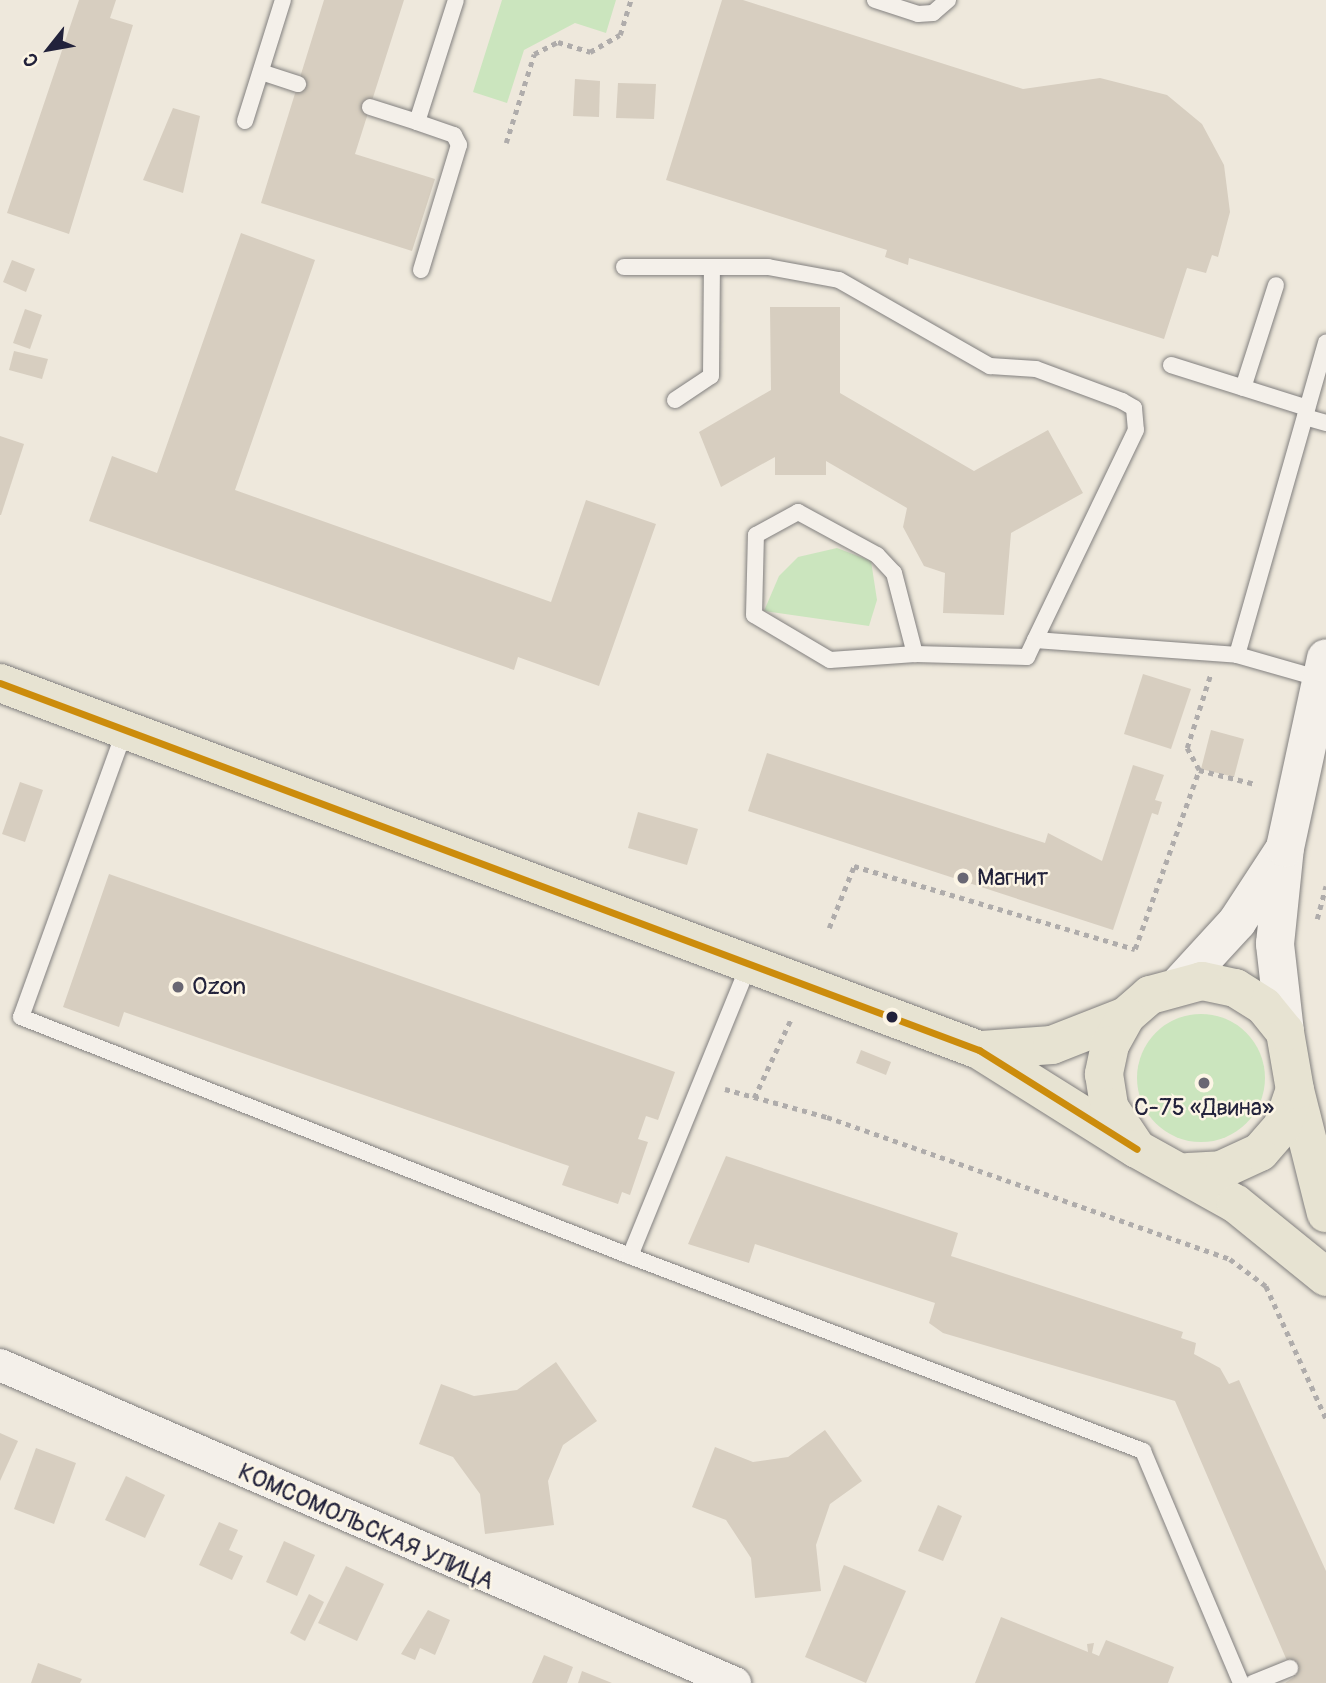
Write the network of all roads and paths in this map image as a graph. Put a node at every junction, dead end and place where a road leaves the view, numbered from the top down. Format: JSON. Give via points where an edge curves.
{"nodes":[{"id":1,"x":283,"y":0,"type":"edge"},
{"id":2,"x":456,"y":0,"type":"edge"},
{"id":3,"x":631,"y":0,"type":"edge"},
{"id":4,"x":875,"y":0,"type":"edge"},
{"id":5,"x":948,"y":0,"type":"edge"},
{"id":6,"x":261,"y":72,"type":"junction"},
{"id":7,"x":298,"y":84,"type":"dead end"},
{"id":8,"x":370,"y":107,"type":"dead end"},
{"id":9,"x":245,"y":121,"type":"dead end"},
{"id":10,"x":417,"y":122,"type":"junction"},
{"id":11,"x":506,"y":143,"type":"dead end"},
{"id":12,"x":624,"y":267,"type":"dead end"},
{"id":13,"x":712,"y":267,"type":"junction"},
{"id":14,"x":421,"y":270,"type":"dead end"},
{"id":15,"x":1276,"y":285,"type":"dead end"},
{"id":16,"x":1326,"y":342,"type":"edge"},
{"id":17,"x":1171,"y":365,"type":"dead end"},
{"id":18,"x":1243,"y":388,"type":"junction"},
{"id":19,"x":675,"y":400,"type":"dead end"},
{"id":20,"x":1306,"y":413,"type":"junction"},
{"id":21,"x":1326,"y":424,"type":"edge"},
{"id":22,"x":1035,"y":640,"type":"junction"},
{"id":23,"x":915,"y":654,"type":"junction"},
{"id":24,"x":1217,"y":654,"type":"junction"},
{"id":25,"x":1237,"y":655,"type":"junction"},
{"id":26,"x":1324,"y":668,"type":"edge"},
{"id":27,"x":0,"y":683,"type":"edge"},
{"id":28,"x":125,"y":730,"type":"junction"},
{"id":29,"x":1199,"y":770,"type":"junction"},
{"id":30,"x":1255,"y":784,"type":"dead end"},
{"id":31,"x":1285,"y":848,"type":"junction"},
{"id":32,"x":829,"y":928,"type":"dead end"},
{"id":33,"x":749,"y":964,"type":"junction"},
{"id":34,"x":1181,"y":983,"type":"junction"},
{"id":35,"x":794,"y":1012,"type":"dead end"},
{"id":36,"x":1126,"y":1016,"type":"junction"},
{"id":37,"x":1285,"y":1032,"type":"junction"},
{"id":38,"x":979,"y":1049,"type":"junction"},
{"id":39,"x":700,"y":1082,"type":"junction"},
{"id":40,"x":1295,"y":1090,"type":"junction"},
{"id":41,"x":754,"y":1098,"type":"junction"},
{"id":42,"x":1137,"y":1149,"type":"junction"},
{"id":43,"x":1188,"y":1172,"type":"junction"},
{"id":44,"x":1326,"y":1213,"type":"edge"},
{"id":45,"x":630,"y":1256,"type":"junction"},
{"id":46,"x":1326,"y":1277,"type":"edge"},
{"id":47,"x":0,"y":1365,"type":"edge"},
{"id":48,"x":1326,"y":1418,"type":"edge"},
{"id":49,"x":1290,"y":1668,"type":"dead end"},
{"id":50,"x":736,"y":1683,"type":"edge"},
{"id":51,"x":1241,"y":1683,"type":"edge"},
{"id":52,"x":1253,"y":1683,"type":"edge"}],
"edges":[{"from":1,"to":6,"type":"lane"},
{"from":2,"to":10,"type":"lane"},
{"from":3,"to":11,"type":"path","via":[[620,35],[590,52],[558,41],[534,54]]},
{"from":4,"to":5,"type":"lane","via":[[918,14],[933,13]]},
{"from":6,"to":7,"type":"lane"},
{"from":6,"to":9,"type":"lane"},
{"from":8,"to":10,"type":"lane"},
{"from":10,"to":14,"type":"lane","via":[[454,135],[459,145]]},
{"from":12,"to":13,"type":"lane"},
{"from":13,"to":19,"type":"lane","via":[[711,376]]},
{"from":13,"to":22,"type":"lane","via":[[768,267],[839,280],[990,366],[1036,369],[1134,408],[1136,430]]},
{"from":15,"to":18,"type":"lane"},
{"from":16,"to":20,"type":"lane"},
{"from":17,"to":18,"type":"lane"},
{"from":18,"to":20,"type":"lane"},
{"from":20,"to":21,"type":"lane"},
{"from":20,"to":25,"type":"lane"},
{"from":22,"to":23,"type":"lane","via":[[1027,657]]},
{"from":22,"to":24,"type":"lane"},
{"from":23,"to":23,"type":"lane","via":[[894,573],[877,555],[798,512],[756,535],[754,615],[830,660]]},
{"from":24,"to":25,"type":"lane"},
{"from":24,"to":29,"type":"path","via":[[1187,748]]},
{"from":25,"to":26,"type":"lane"},
{"from":26,"to":31,"type":"main road"},
{"from":27,"to":28,"type":"main road"},
{"from":28,"to":33,"type":"main road"},
{"from":28,"to":45,"type":"lane","via":[[21,1017]]},
{"from":29,"to":30,"type":"path"},
{"from":29,"to":32,"type":"path","via":[[1135,948],[855,866]]},
{"from":31,"to":34,"type":"main road","via":[[1237,922]]},
{"from":31,"to":37,"type":"main road","via":[[1276,944]]},
{"from":33,"to":38,"type":"main road"},
{"from":33,"to":39,"type":"lane"},
{"from":34,"to":36,"type":"main road","via":[[1150,995]]},
{"from":34,"to":37,"type":"main road","via":[[1235,988],[1264,1006]]},
{"from":35,"to":41,"type":"path"},
{"from":36,"to":38,"type":"main road","via":[[1052,1045]]},
{"from":36,"to":42,"type":"main road","via":[[1110,1045],[1104,1074],[1109,1107]]},
{"from":37,"to":40,"type":"main road"},
{"from":38,"to":42,"type":"main road"},
{"from":39,"to":41,"type":"path"},
{"from":39,"to":45,"type":"lane"},
{"from":40,"to":43,"type":"main road","via":[[1282,1127],[1259,1152],[1222,1170]]},
{"from":40,"to":44,"type":"main road"},
{"from":41,"to":48,"type":"path","via":[[827,1117],[1230,1259],[1266,1286]]},
{"from":42,"to":43,"type":"main road"},
{"from":43,"to":46,"type":"main road","via":[[1280,1235]]},
{"from":45,"to":51,"type":"lane","via":[[1143,1451]]},
{"from":47,"to":50,"type":"street","name":"КОМСОМОЛЬСКАЯ УЛИЦА"},
{"from":49,"to":52,"type":"lane"}]}
